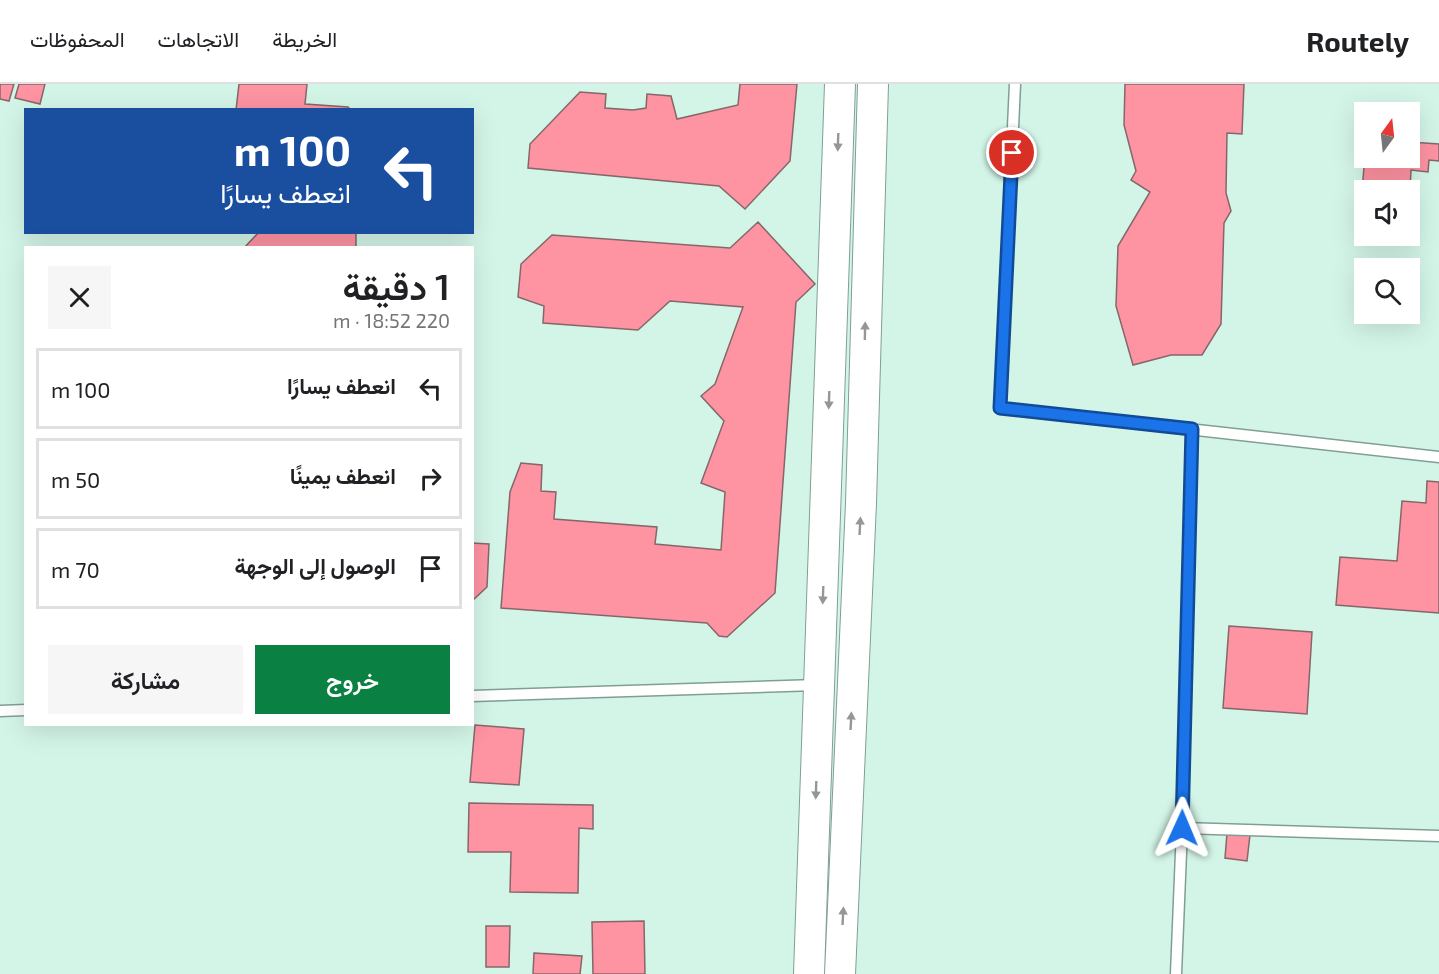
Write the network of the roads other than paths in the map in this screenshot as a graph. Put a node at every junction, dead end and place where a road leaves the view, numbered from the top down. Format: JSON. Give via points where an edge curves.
{"nodes":[{"id":1,"x":840,"y":84,"type":"edge"},
{"id":2,"x":873,"y":84,"type":"edge"},
{"id":3,"x":1015,"y":84,"type":"edge"},
{"id":4,"x":1192,"y":429,"type":"junction"},
{"id":5,"x":1439,"y":457,"type":"edge"},
{"id":6,"x":820,"y":685,"type":"junction"},
{"id":7,"x":474,"y":696,"type":"edge"},
{"id":8,"x":24,"y":710,"type":"edge"},
{"id":9,"x":0,"y":711,"type":"edge"},
{"id":10,"x":1182,"y":828,"type":"junction"},
{"id":11,"x":1439,"y":836,"type":"edge"},
{"id":12,"x":809,"y":974,"type":"edge"},
{"id":13,"x":840,"y":974,"type":"edge"},
{"id":14,"x":1176,"y":974,"type":"edge"}],
"edges":[{"from":1,"to":6,"type":"street","one_way":true},
{"from":13,"to":2,"type":"street","one_way":true,"via":[[861,503]]},
{"from":3,"to":4,"type":"lane","via":[[1000,408]]},
{"from":4,"to":5,"type":"lane"},
{"from":4,"to":10,"type":"lane"},
{"from":6,"to":7,"type":"lane"},
{"from":6,"to":12,"type":"street","one_way":true},
{"from":8,"to":9,"type":"lane"},
{"from":10,"to":11,"type":"lane"},
{"from":10,"to":14,"type":"lane"}]}
